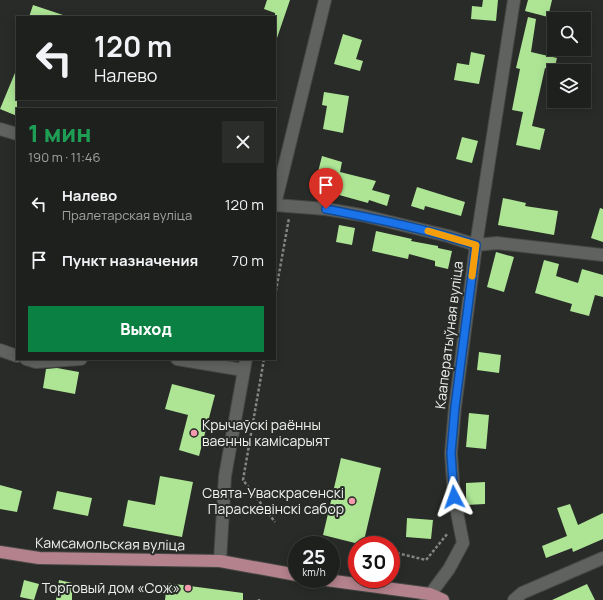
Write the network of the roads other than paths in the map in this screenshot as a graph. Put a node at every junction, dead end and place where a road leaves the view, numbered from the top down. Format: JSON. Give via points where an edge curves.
{"nodes":[{"id":1,"x":325,"y":0,"type":"edge"},
{"id":2,"x":514,"y":0,"type":"edge"},
{"id":3,"x":0,"y":129,"type":"edge"},
{"id":4,"x":16,"y":134,"type":"edge"},
{"id":5,"x":276,"y":200,"type":"edge"},
{"id":6,"x":276,"y":204,"type":"edge"},
{"id":7,"x":476,"y":245,"type":"junction"},
{"id":8,"x":603,"y":255,"type":"edge"},
{"id":9,"x":0,"y":350,"type":"edge"},
{"id":10,"x":16,"y":356,"type":"edge"},
{"id":11,"x":29,"y":360,"type":"edge"},
{"id":12,"x":66,"y":360,"type":"edge"},
{"id":13,"x":188,"y":360,"type":"edge"},
{"id":14,"x":244,"y":365,"type":"edge"},
{"id":15,"x":0,"y":552,"type":"edge"},
{"id":16,"x":603,"y":558,"type":"edge"},
{"id":17,"x":220,"y":561,"type":"junction"},
{"id":18,"x":288,"y":572,"type":"edge"},
{"id":19,"x":340,"y":582,"type":"edge"},
{"id":20,"x":428,"y":597,"type":"edge"},
{"id":21,"x":443,"y":600,"type":"edge"},
{"id":22,"x":514,"y":600,"type":"edge"}],
"edges":[{"from":1,"to":5,"type":"street"},
{"from":2,"to":7,"type":"street","name":"Кааператыўная вуліца"},
{"from":3,"to":4,"type":"street"},
{"from":6,"to":7,"type":"street","via":[[361,215]]},
{"from":7,"to":8,"type":"street","via":[[497,243]]},
{"from":7,"to":20,"type":"street","name":"Кааператыўная вуліца","via":[[451,453],[454,497],[463,543],[449,569]]},
{"from":9,"to":10,"type":"street"},
{"from":11,"to":12,"type":"street"},
{"from":13,"to":14,"type":"street"},
{"from":14,"to":17,"type":"street","via":[[225,476]]},
{"from":15,"to":17,"type":"main road","name":"Камсамольская вуліца","via":[[39,558]]},
{"from":16,"to":22,"type":"street","via":[[522,593]]},
{"from":17,"to":18,"type":"main road","name":"Камсамольская вуліца"},
{"from":19,"to":20,"type":"main road"},
{"from":20,"to":21,"type":"main road"}]}
